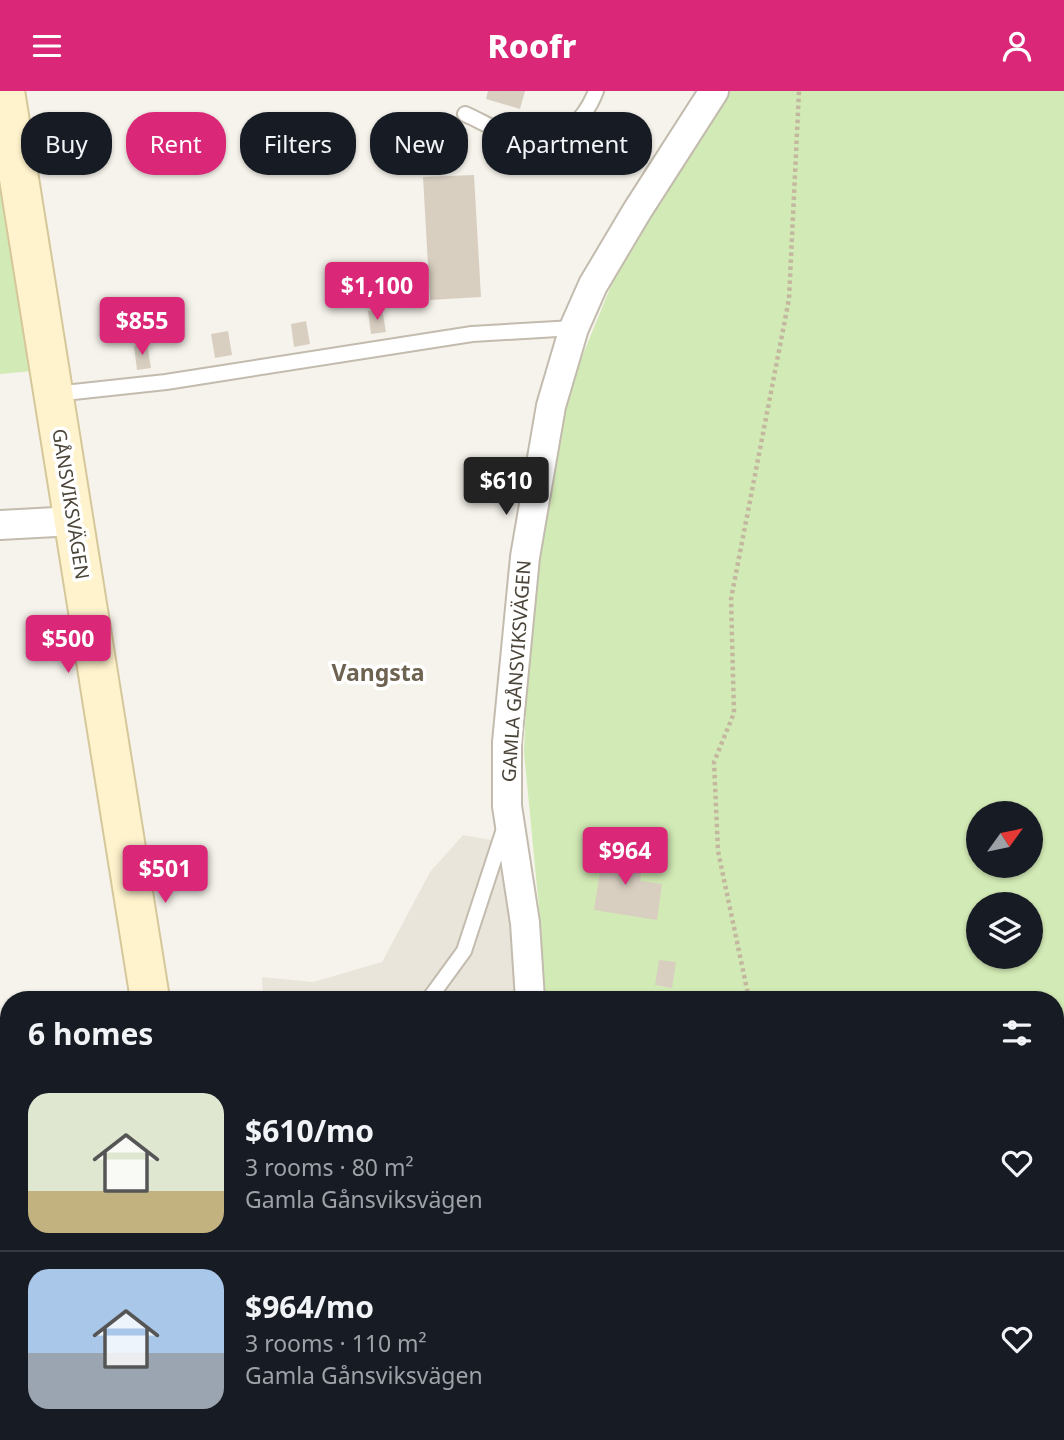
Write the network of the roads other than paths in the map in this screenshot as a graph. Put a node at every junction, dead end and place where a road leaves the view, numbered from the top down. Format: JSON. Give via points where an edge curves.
{"nodes":[{"id":1,"x":5,"y":91,"type":"edge"},
{"id":2,"x":597,"y":91,"type":"edge"},
{"id":3,"x":715,"y":91,"type":"edge"},
{"id":4,"x":468,"y":115,"type":"edge"},
{"id":5,"x":574,"y":328,"type":"junction"},
{"id":6,"x":53,"y":395,"type":"junction"},
{"id":7,"x":74,"y":521,"type":"junction"},
{"id":8,"x":0,"y":524,"type":"edge"},
{"id":9,"x":508,"y":814,"type":"junction"},
{"id":10,"x":149,"y":991,"type":"edge"},
{"id":11,"x":435,"y":991,"type":"edge"},
{"id":12,"x":529,"y":991,"type":"edge"}],
"edges":[{"from":1,"to":6,"type":"main road","name":"GÅNSVIKSVÄGEN"},
{"from":2,"to":4,"type":"lane","via":[[577,124],[552,137],[523,140]]},
{"from":3,"to":5,"type":"street","name":"GAMLA GÅNSVIKSVÄGEN","via":[[636,211]]},
{"from":5,"to":6,"type":"lane","via":[[472,334]]},
{"from":5,"to":9,"type":"street","name":"GAMLA GÅNSVIKSVÄGEN","via":[[551,406],[525,557],[507,743]]},
{"from":6,"to":7,"type":"main road","name":"GÅNSVIKSVÄGEN"},
{"from":7,"to":8,"type":"street"},
{"from":7,"to":10,"type":"main road","name":"GÅNSVIKSVÄGEN"},
{"from":9,"to":11,"type":"lane","via":[[464,951]]},
{"from":9,"to":12,"type":"street","name":"GAMLA GÅNSVIKSVÄGEN","via":[[525,923]]}]}
